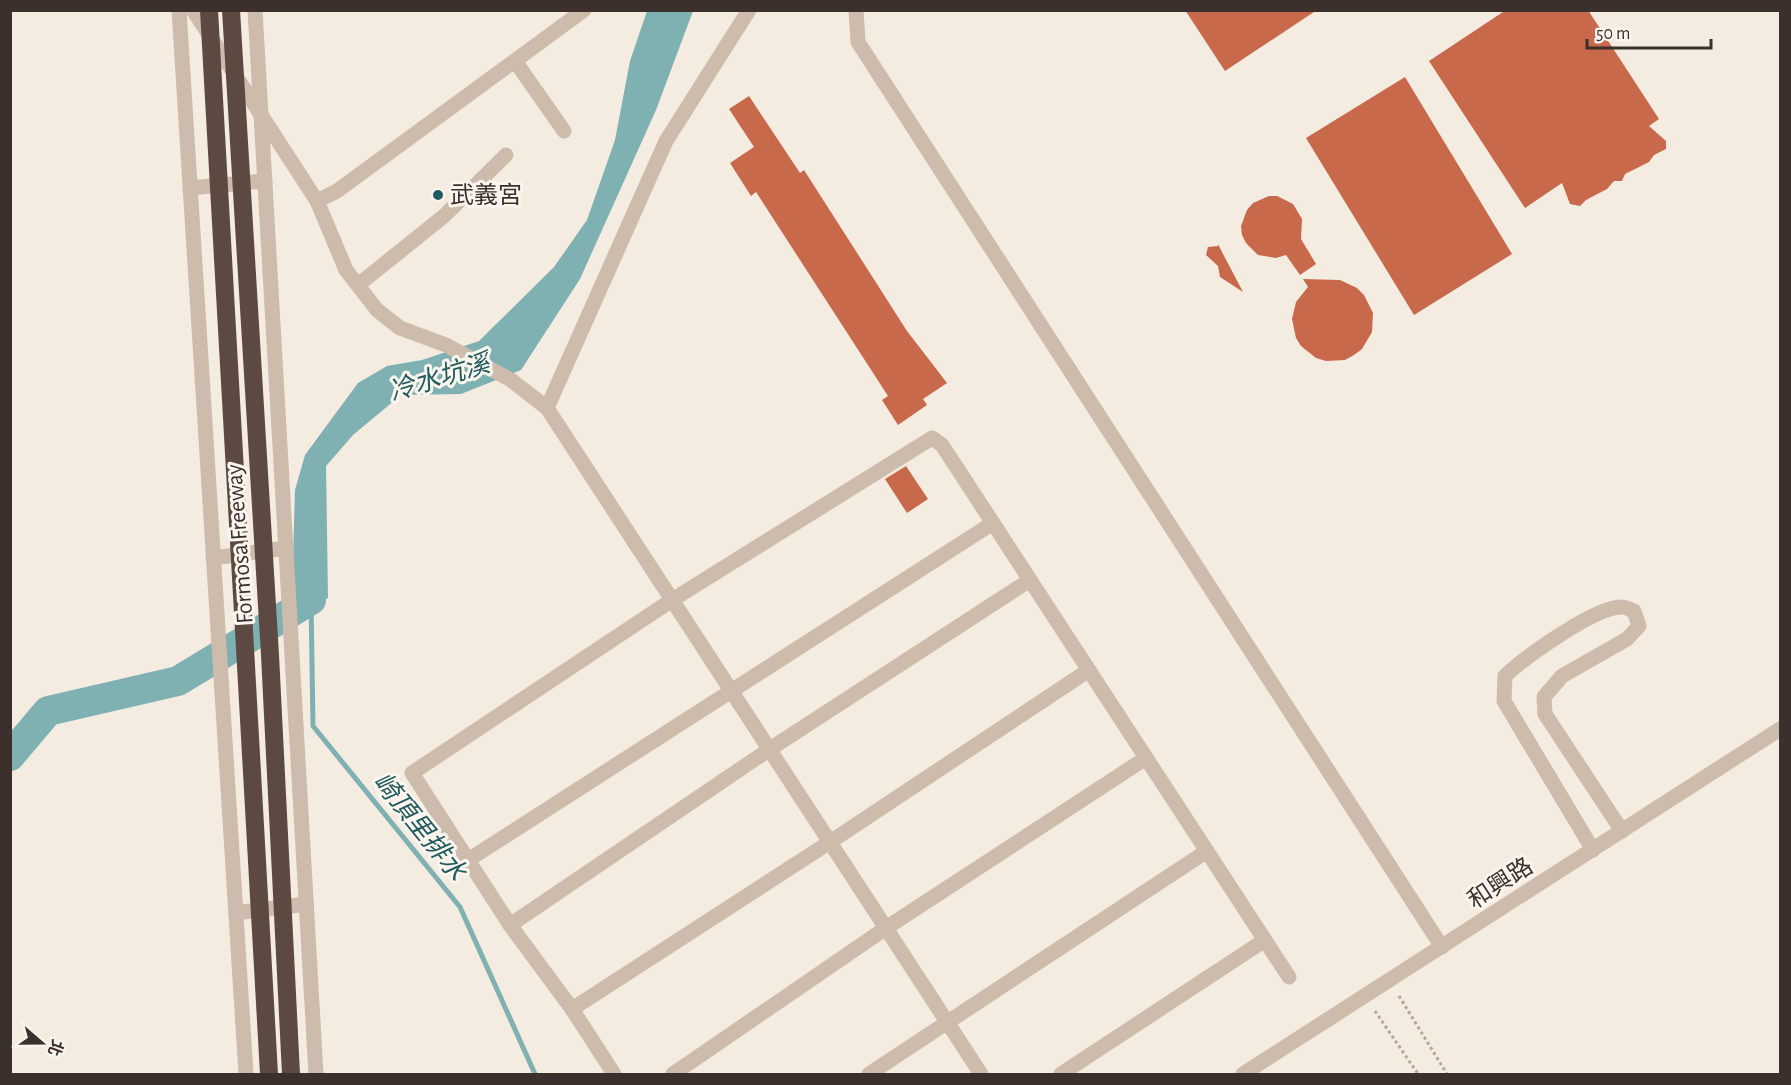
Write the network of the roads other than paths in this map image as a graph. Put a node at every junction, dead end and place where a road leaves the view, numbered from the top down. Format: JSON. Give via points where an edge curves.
{"nodes":[{"id":1,"x":179,"y":10,"type":"edge"},
{"id":2,"x":194,"y":10,"type":"edge"},
{"id":3,"x":209,"y":10,"type":"edge"},
{"id":4,"x":231,"y":10,"type":"edge"},
{"id":5,"x":255,"y":10,"type":"edge"},
{"id":6,"x":584,"y":10,"type":"edge"},
{"id":7,"x":749,"y":10,"type":"edge"},
{"id":8,"x":856,"y":10,"type":"edge"},
{"id":9,"x":515,"y":61,"type":"junction"},
{"id":10,"x":261,"y":117,"type":"junction"},
{"id":11,"x":564,"y":131,"type":"dead end"},
{"id":12,"x":506,"y":155,"type":"dead end"},
{"id":13,"x":265,"y":181,"type":"junction"},
{"id":14,"x":190,"y":189,"type":"junction"},
{"id":15,"x":317,"y":201,"type":"junction"},
{"id":16,"x":358,"y":285,"type":"junction"},
{"id":17,"x":547,"y":408,"type":"junction"},
{"id":18,"x":993,"y":523,"type":"junction"},
{"id":19,"x":286,"y":549,"type":"junction"},
{"id":20,"x":213,"y":558,"type":"junction"},
{"id":21,"x":1030,"y":580,"type":"junction"},
{"id":22,"x":672,"y":600,"type":"junction"},
{"id":23,"x":1089,"y":670,"type":"junction"},
{"id":24,"x":731,"y":690,"type":"junction"},
{"id":25,"x":1780,"y":729,"type":"edge"},
{"id":26,"x":770,"y":749,"type":"junction"},
{"id":27,"x":1146,"y":758,"type":"junction"},
{"id":28,"x":1622,"y":831,"type":"junction"},
{"id":29,"x":830,"y":842,"type":"junction"},
{"id":30,"x":1593,"y":850,"type":"junction"},
{"id":31,"x":1207,"y":851,"type":"junction"},
{"id":32,"x":468,"y":860,"type":"junction"},
{"id":33,"x":306,"y":904,"type":"junction"},
{"id":34,"x":236,"y":913,"type":"junction"},
{"id":35,"x":510,"y":925,"type":"junction"},
{"id":36,"x":886,"y":928,"type":"junction"},
{"id":37,"x":1264,"y":940,"type":"junction"},
{"id":38,"x":1442,"y":947,"type":"junction"},
{"id":39,"x":1289,"y":978,"type":"dead end"},
{"id":40,"x":572,"y":1009,"type":"junction"},
{"id":41,"x":947,"y":1022,"type":"junction"},
{"id":42,"x":246,"y":1074,"type":"edge"},
{"id":43,"x":269,"y":1074,"type":"edge"},
{"id":44,"x":291,"y":1074,"type":"edge"},
{"id":45,"x":316,"y":1074,"type":"edge"},
{"id":46,"x":614,"y":1074,"type":"edge"},
{"id":47,"x":673,"y":1074,"type":"edge"},
{"id":48,"x":869,"y":1074,"type":"edge"},
{"id":49,"x":981,"y":1074,"type":"edge"},
{"id":50,"x":1061,"y":1074,"type":"edge"},
{"id":51,"x":1243,"y":1074,"type":"edge"}],
"edges":[{"from":1,"to":14,"type":"street"},
{"from":2,"to":10,"type":"street"},
{"from":3,"to":43,"type":"highway","name":"Formosa Freeway","bridge":true},
{"from":4,"to":44,"type":"highway","name":"Formosa Freeway","bridge":true},
{"from":5,"to":10,"type":"street"},
{"from":6,"to":9,"type":"street"},
{"from":7,"to":17,"type":"street","via":[[666,141]]},
{"from":8,"to":38,"type":"street","via":[[858,42]]},
{"from":9,"to":11,"type":"street"},
{"from":9,"to":15,"type":"street","via":[[337,191]]},
{"from":10,"to":13,"type":"street"},
{"from":10,"to":15,"type":"street"},
{"from":12,"to":16,"type":"street","via":[[444,216]]},
{"from":13,"to":14,"type":"street"},
{"from":13,"to":19,"type":"street"},
{"from":14,"to":20,"type":"street"},
{"from":15,"to":16,"type":"street","via":[[346,270]]},
{"from":16,"to":17,"type":"street","via":[[377,310],[400,328],[446,345],[511,380]]},
{"from":17,"to":22,"type":"street"},
{"from":18,"to":21,"type":"street"},
{"from":18,"to":22,"type":"street","via":[[942,445],[932,438]]},
{"from":18,"to":24,"type":"street"},
{"from":19,"to":20,"type":"street"},
{"from":19,"to":33,"type":"street"},
{"from":20,"to":34,"type":"street"},
{"from":21,"to":23,"type":"street"},
{"from":21,"to":26,"type":"street"},
{"from":22,"to":24,"type":"street"},
{"from":22,"to":32,"type":"street","via":[[412,773]]},
{"from":23,"to":27,"type":"street"},
{"from":23,"to":29,"type":"street"},
{"from":24,"to":26,"type":"street"},
{"from":24,"to":32,"type":"street"},
{"from":25,"to":28,"type":"street","name":"和興路"},
{"from":26,"to":29,"type":"street"},
{"from":26,"to":35,"type":"street"},
{"from":27,"to":31,"type":"street"},
{"from":27,"to":36,"type":"street"},
{"from":28,"to":30,"type":"street","name":"和興路"},
{"from":28,"to":30,"type":"street","via":[[1545,714],[1544,697],[1562,676],[1628,639],[1639,626],[1634,611],[1622,606],[1597,613],[1522,660],[1506,676],[1504,701]]},
{"from":29,"to":36,"type":"street"},
{"from":29,"to":40,"type":"street"},
{"from":30,"to":38,"type":"street","name":"和興路"},
{"from":31,"to":37,"type":"street"},
{"from":31,"to":41,"type":"street"},
{"from":32,"to":35,"type":"street"},
{"from":33,"to":34,"type":"street"},
{"from":33,"to":45,"type":"street"},
{"from":34,"to":42,"type":"street"},
{"from":35,"to":40,"type":"street"},
{"from":36,"to":41,"type":"street"},
{"from":36,"to":47,"type":"street"},
{"from":37,"to":39,"type":"street"},
{"from":37,"to":50,"type":"street"},
{"from":38,"to":51,"type":"street","name":"和興路"},
{"from":40,"to":46,"type":"street"},
{"from":41,"to":48,"type":"street"},
{"from":41,"to":49,"type":"street"}]}
